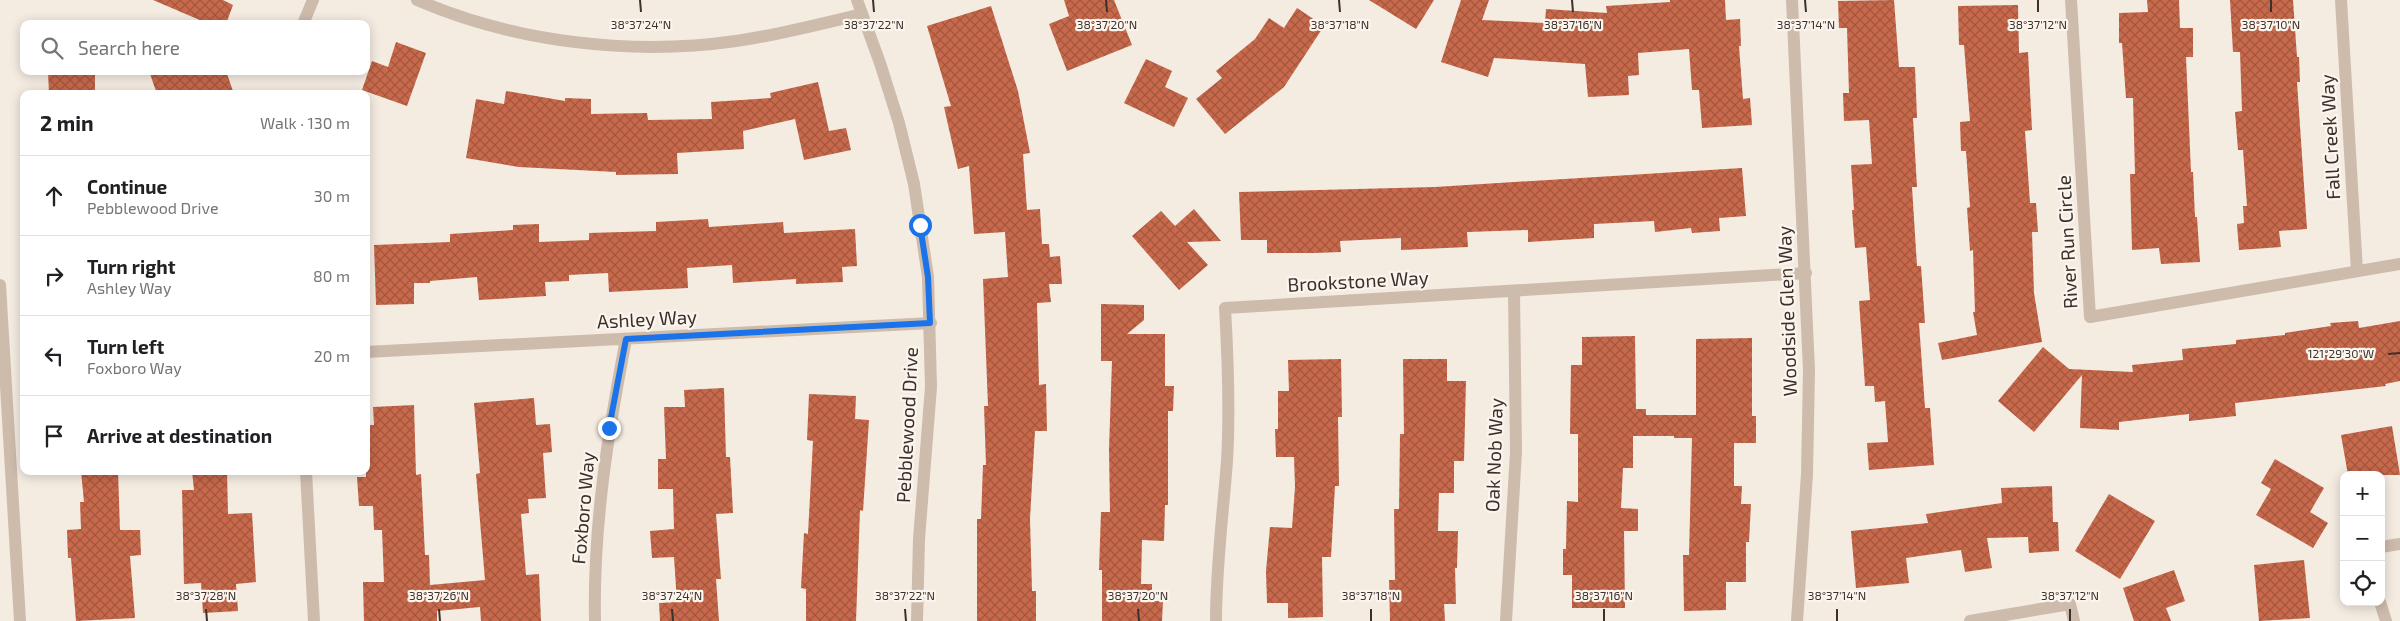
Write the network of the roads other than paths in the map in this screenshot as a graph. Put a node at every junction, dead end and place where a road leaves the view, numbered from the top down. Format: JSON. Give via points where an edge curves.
{"nodes":[{"id":1,"x":313,"y":0,"type":"edge"},
{"id":2,"x":417,"y":0,"type":"edge"},
{"id":3,"x":857,"y":0,"type":"edge"},
{"id":4,"x":1792,"y":0,"type":"edge"},
{"id":5,"x":2071,"y":0,"type":"edge"},
{"id":6,"x":2341,"y":0,"type":"edge"},
{"id":7,"x":862,"y":14,"type":"junction"},
{"id":8,"x":305,"y":20,"type":"edge"},
{"id":9,"x":2400,"y":264,"type":"edge"},
{"id":10,"x":2357,"y":271,"type":"junction"},
{"id":11,"x":1806,"y":273,"type":"junction"},
{"id":12,"x":0,"y":285,"type":"edge"},
{"id":13,"x":1514,"y":291,"type":"junction"},
{"id":14,"x":930,"y":323,"type":"junction"},
{"id":15,"x":626,"y":339,"type":"junction"},
{"id":16,"x":370,"y":352,"type":"edge"},
{"id":17,"x":2,"y":376,"type":"edge"},
{"id":18,"x":306,"y":475,"type":"edge"},
{"id":19,"x":2400,"y":544,"type":"edge"},
{"id":20,"x":2385,"y":546,"type":"edge"},
{"id":21,"x":2381,"y":606,"type":"edge"},
{"id":22,"x":20,"y":621,"type":"edge"},
{"id":23,"x":314,"y":621,"type":"edge"},
{"id":24,"x":595,"y":621,"type":"edge"},
{"id":25,"x":917,"y":621,"type":"edge"},
{"id":26,"x":1216,"y":621,"type":"edge"},
{"id":27,"x":1506,"y":621,"type":"edge"},
{"id":28,"x":1797,"y":621,"type":"edge"},
{"id":29,"x":1970,"y":621,"type":"edge"},
{"id":30,"x":2074,"y":621,"type":"edge"},
{"id":31,"x":2386,"y":621,"type":"edge"}],
"edges":[{"from":1,"to":8,"type":"street"},
{"from":2,"to":7,"type":"street","via":[[493,26],[536,35],[630,45],[734,42]]},
{"from":3,"to":7,"type":"street","name":"Pebblewood Drive"},
{"from":4,"to":11,"type":"street","name":"Woodside Glen Way"},
{"from":5,"to":10,"type":"street","name":"River Run Circle","via":[[2090,317]]},
{"from":6,"to":10,"type":"street","name":"Fall Creek Way"},
{"from":7,"to":14,"type":"street","name":"Pebblewood Drive","via":[[899,123],[914,184],[924,246]]},
{"from":9,"to":10,"type":"street","name":"River Run Circle"},
{"from":11,"to":13,"type":"street","name":"Brookstone Way"},
{"from":11,"to":28,"type":"street","name":"Woodside Glen Way","via":[[1809,370],[1807,474]]},
{"from":12,"to":17,"type":"street"},
{"from":13,"to":26,"type":"street","name":"Brookstone Way","via":[[1225,308],[1229,386],[1227,459]]},
{"from":13,"to":27,"type":"street","name":"Oak Nob Way","via":[[1516,452]]},
{"from":14,"to":15,"type":"street","name":"Ashley Way"},
{"from":14,"to":25,"type":"street","name":"Pebblewood Drive","via":[[931,386],[919,539]]},
{"from":15,"to":16,"type":"street","name":"Ashley Way"},
{"from":15,"to":24,"type":"street","name":"Foxboro Way","via":[[609,428],[599,513]]},
{"from":17,"to":22,"type":"street"},
{"from":18,"to":23,"type":"street"},
{"from":19,"to":20,"type":"street"},
{"from":21,"to":31,"type":"street"},
{"from":29,"to":30,"type":"street","via":[[2070,604]]}]}
